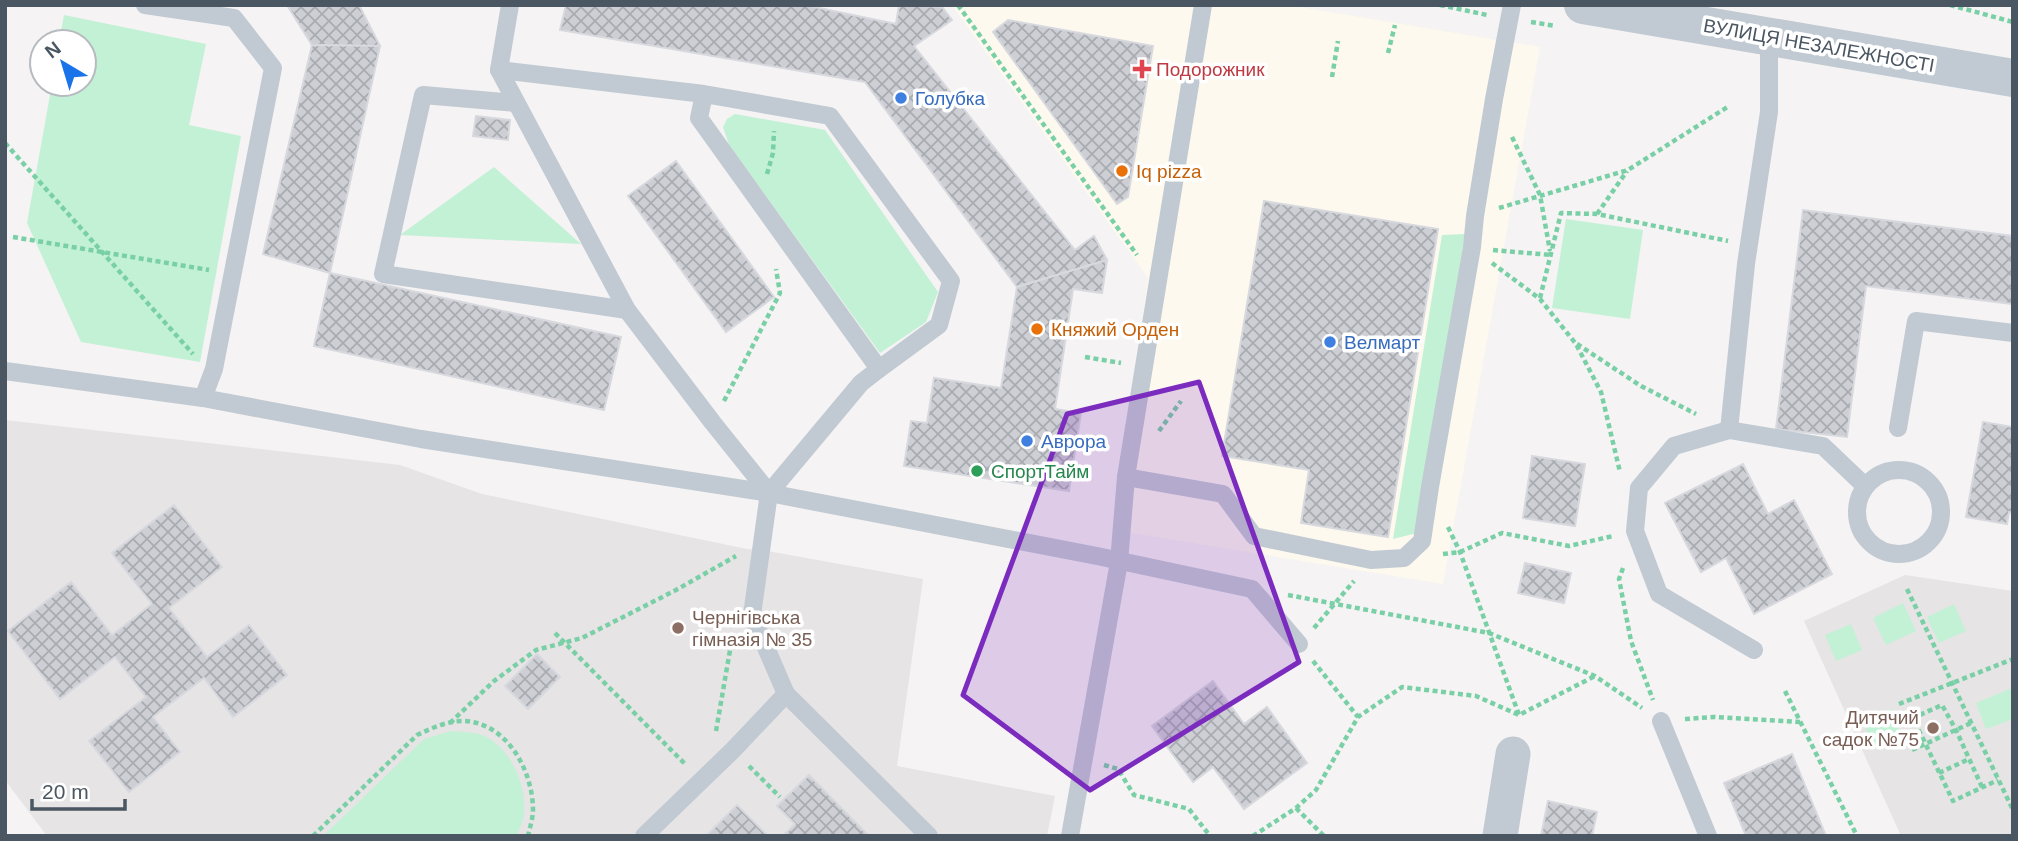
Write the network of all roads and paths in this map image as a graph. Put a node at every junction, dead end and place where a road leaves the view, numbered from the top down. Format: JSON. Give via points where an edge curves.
{"nodes":[{"id":1,"x":145,"y":5,"type":"edge"},
{"id":2,"x":510,"y":5,"type":"edge"},
{"id":3,"x":958,"y":5,"type":"edge"},
{"id":4,"x":1203,"y":5,"type":"edge"},
{"id":5,"x":1513,"y":5,"type":"edge"},
{"id":6,"x":1583,"y":5,"type":"edge"},
{"id":7,"x":1950,"y":5,"type":"edge"},
{"id":8,"x":2013,"y":22,"type":"edge"},
{"id":9,"x":1395,"y":25,"type":"dead end"},
{"id":10,"x":1769,"y":36,"type":"junction"},
{"id":11,"x":1338,"y":41,"type":"dead end"},
{"id":12,"x":1388,"y":52,"type":"dead end"},
{"id":13,"x":499,"y":70,"type":"junction"},
{"id":14,"x":1332,"y":77,"type":"dead end"},
{"id":15,"x":2013,"y":78,"type":"edge"},
{"id":16,"x":704,"y":94,"type":"junction"},
{"id":17,"x":1494,"y":99,"type":"junction"},
{"id":18,"x":516,"y":103,"type":"junction"},
{"id":19,"x":1729,"y":106,"type":"dead end"},
{"id":20,"x":774,"y":107,"type":"junction"},
{"id":21,"x":5,"y":143,"type":"edge"},
{"id":22,"x":1628,"y":170,"type":"junction"},
{"id":23,"x":1540,"y":195,"type":"junction"},
{"id":24,"x":759,"y":201,"type":"junction"},
{"id":25,"x":1597,"y":214,"type":"junction"},
{"id":26,"x":1475,"y":216,"type":"junction"},
{"id":27,"x":13,"y":237,"type":"dead end"},
{"id":28,"x":1749,"y":245,"type":"junction"},
{"id":29,"x":1472,"y":247,"type":"junction"},
{"id":30,"x":1551,"y":255,"type":"junction"},
{"id":31,"x":1140,"y":260,"type":"dead end"},
{"id":32,"x":776,"y":267,"type":"dead end"},
{"id":33,"x":233,"y":274,"type":"junction"},
{"id":34,"x":1540,"y":299,"type":"junction"},
{"id":35,"x":627,"y":310,"type":"junction"},
{"id":36,"x":2013,"y":332,"type":"edge"},
{"id":37,"x":1576,"y":344,"type":"junction"},
{"id":38,"x":1085,"y":357,"type":"dead end"},
{"id":39,"x":1125,"y":363,"type":"dead end"},
{"id":40,"x":214,"y":369,"type":"junction"},
{"id":41,"x":879,"y":369,"type":"junction"},
{"id":42,"x":5,"y":372,"type":"edge"},
{"id":43,"x":203,"y":398,"type":"junction"},
{"id":44,"x":713,"y":424,"type":"junction"},
{"id":45,"x":1898,"y":428,"type":"dead end"},
{"id":46,"x":1730,"y":430,"type":"junction"},
{"id":47,"x":1126,"y":477,"type":"junction"},
{"id":48,"x":1621,"y":477,"type":"dead end"},
{"id":49,"x":1865,"y":486,"type":"junction"},
{"id":50,"x":1430,"y":487,"type":"junction"},
{"id":51,"x":769,"y":493,"type":"junction"},
{"id":52,"x":1634,"y":531,"type":"junction"},
{"id":53,"x":747,"y":549,"type":"dead end"},
{"id":54,"x":1460,"y":551,"type":"junction"},
{"id":55,"x":1404,"y":558,"type":"junction"},
{"id":56,"x":1371,"y":561,"type":"junction"},
{"id":57,"x":1119,"y":562,"type":"junction"},
{"id":58,"x":1252,"y":589,"type":"junction"},
{"id":59,"x":1907,"y":589,"type":"dead end"},
{"id":60,"x":1336,"y":603,"type":"junction"},
{"id":61,"x":735,"y":625,"type":"dead end"},
{"id":62,"x":555,"y":633,"type":"dead end"},
{"id":63,"x":1489,"y":633,"type":"junction"},
{"id":64,"x":565,"y":642,"type":"junction"},
{"id":65,"x":1299,"y":644,"type":"junction"},
{"id":66,"x":1754,"y":650,"type":"dead end"},
{"id":67,"x":2013,"y":659,"type":"edge"},
{"id":68,"x":1595,"y":676,"type":"junction"},
{"id":69,"x":1952,"y":683,"type":"junction"},
{"id":70,"x":1785,"y":691,"type":"dead end"},
{"id":71,"x":786,"y":694,"type":"junction"},
{"id":72,"x":1899,"y":704,"type":"dead end"},
{"id":73,"x":1520,"y":715,"type":"junction"},
{"id":74,"x":1358,"y":717,"type":"junction"},
{"id":75,"x":1661,"y":721,"type":"junction"},
{"id":76,"x":1800,"y":722,"type":"junction"},
{"id":77,"x":450,"y":723,"type":"junction"},
{"id":78,"x":1971,"y":723,"type":"junction"},
{"id":79,"x":1956,"y":730,"type":"junction"},
{"id":80,"x":1926,"y":744,"type":"junction"},
{"id":81,"x":733,"y":750,"type":"junction"},
{"id":82,"x":1912,"y":750,"type":"dead end"},
{"id":83,"x":1514,"y":754,"type":"joint"},
{"id":84,"x":1969,"y":759,"type":"junction"},
{"id":85,"x":1084,"y":761,"type":"junction"},
{"id":86,"x":1940,"y":773,"type":"junction"},
{"id":87,"x":705,"y":777,"type":"junction"},
{"id":88,"x":1998,"y":780,"type":"junction"},
{"id":89,"x":1982,"y":788,"type":"junction"},
{"id":90,"x":780,"y":797,"type":"dead end"},
{"id":91,"x":1296,"y":808,"type":"junction"},
{"id":92,"x":2013,"y":810,"type":"edge"},
{"id":93,"x":313,"y":836,"type":"edge"},
{"id":94,"x":528,"y":836,"type":"edge"},
{"id":95,"x":644,"y":836,"type":"edge"},
{"id":96,"x":929,"y":836,"type":"edge"},
{"id":97,"x":1070,"y":836,"type":"edge"},
{"id":98,"x":1210,"y":836,"type":"edge"},
{"id":99,"x":1253,"y":836,"type":"edge"},
{"id":100,"x":1324,"y":836,"type":"edge"},
{"id":101,"x":1500,"y":836,"type":"edge"},
{"id":102,"x":1708,"y":836,"type":"edge"},
{"id":103,"x":1857,"y":836,"type":"edge"}],
"edges":[{"from":1,"to":33,"type":"lane","via":[[234,18],[273,68]]},
{"from":2,"to":13,"type":"lane"},
{"from":3,"to":31,"type":"path"},
{"from":4,"to":47,"type":"lane"},
{"from":5,"to":17,"type":"lane"},
{"from":6,"to":10,"type":"street","name":"ВУЛИЦЯ НЕЗАЛЕЖНОСТІ"},
{"from":7,"to":8,"type":"path"},
{"from":9,"to":12,"type":"path"},
{"from":10,"to":15,"type":"street","name":"ВУЛИЦЯ НЕЗАЛЕЖНОСТІ"},
{"from":10,"to":28,"type":"lane","via":[[1769,111]]},
{"from":11,"to":14,"type":"path"},
{"from":13,"to":16,"type":"lane"},
{"from":13,"to":18,"type":"lane"},
{"from":16,"to":20,"type":"lane"},
{"from":16,"to":24,"type":"lane","via":[[699,118]]},
{"from":17,"to":23,"type":"path"},
{"from":17,"to":26,"type":"lane"},
{"from":18,"to":35,"type":"lane"},
{"from":18,"to":35,"type":"lane","via":[[424,95],[383,274]]},
{"from":19,"to":22,"type":"path"},
{"from":20,"to":24,"type":"path","via":[[773,153]]},
{"from":20,"to":41,"type":"lane","via":[[830,116],[951,281],[939,325]]},
{"from":21,"to":40,"type":"path","via":[[200,362]]},
{"from":22,"to":23,"type":"path"},
{"from":22,"to":25,"type":"path"},
{"from":23,"to":26,"type":"path"},
{"from":23,"to":30,"type":"path"},
{"from":24,"to":41,"type":"lane"},
{"from":25,"to":28,"type":"path"},
{"from":25,"to":30,"type":"path","via":[[1562,213]]},
{"from":26,"to":29,"type":"lane"},
{"from":27,"to":33,"type":"path"},
{"from":28,"to":46,"type":"lane"},
{"from":29,"to":30,"type":"path"},
{"from":29,"to":34,"type":"path"},
{"from":29,"to":50,"type":"lane"},
{"from":30,"to":34,"type":"path"},
{"from":32,"to":44,"type":"path","via":[[780,293]]},
{"from":33,"to":40,"type":"lane"},
{"from":34,"to":37,"type":"path"},
{"from":35,"to":44,"type":"lane"},
{"from":36,"to":45,"type":"lane","via":[[1916,321]]},
{"from":37,"to":46,"type":"path","via":[[1641,386]]},
{"from":37,"to":48,"type":"path","via":[[1601,392]]},
{"from":38,"to":39,"type":"path"},
{"from":40,"to":43,"type":"lane"},
{"from":41,"to":51,"type":"lane","via":[[860,383]]},
{"from":42,"to":43,"type":"lane"},
{"from":43,"to":51,"type":"lane","via":[[421,439]]},
{"from":44,"to":51,"type":"lane"},
{"from":46,"to":49,"type":"lane","via":[[1823,446]]},
{"from":46,"to":52,"type":"lane","via":[[1674,446],[1639,488]]},
{"from":47,"to":56,"type":"lane","via":[[1223,494],[1254,536]]},
{"from":47,"to":57,"type":"lane"},
{"from":49,"to":49,"type":"lane","via":[[1856,511],[1864,536],[1874,546],[1899,554],[1925,545],[1940,521],[1941,507],[1928,481],[1903,469],[1875,476]]},
{"from":50,"to":54,"type":"path"},
{"from":50,"to":55,"type":"lane","via":[[1422,541]]},
{"from":51,"to":57,"type":"lane"},
{"from":51,"to":71,"type":"lane","via":[[752,615]]},
{"from":52,"to":54,"type":"path","via":[[1569,546],[1502,533]]},
{"from":52,"to":66,"type":"lane","via":[[1659,594]]},
{"from":52,"to":75,"type":"path","via":[[1619,579],[1631,641]]},
{"from":53,"to":64,"type":"path","via":[[606,626]]},
{"from":54,"to":55,"type":"path"},
{"from":54,"to":63,"type":"path"},
{"from":55,"to":56,"type":"lane"},
{"from":56,"to":60,"type":"path"},
{"from":57,"to":58,"type":"lane"},
{"from":57,"to":85,"type":"lane"},
{"from":58,"to":60,"type":"path"},
{"from":58,"to":65,"type":"lane"},
{"from":59,"to":69,"type":"path"},
{"from":60,"to":63,"type":"path"},
{"from":60,"to":65,"type":"path"},
{"from":61,"to":87,"type":"path"},
{"from":62,"to":64,"type":"path"},
{"from":63,"to":68,"type":"path"},
{"from":63,"to":73,"type":"path"},
{"from":64,"to":77,"type":"path","via":[[536,650],[494,681]]},
{"from":64,"to":87,"type":"path"},
{"from":65,"to":74,"type":"path"},
{"from":67,"to":69,"type":"path"},
{"from":68,"to":73,"type":"path"},
{"from":68,"to":75,"type":"path"},
{"from":69,"to":72,"type":"path"},
{"from":69,"to":78,"type":"path"},
{"from":70,"to":76,"type":"path"},
{"from":71,"to":81,"type":"lane"},
{"from":71,"to":96,"type":"lane"},
{"from":73,"to":74,"type":"path","via":[[1476,696],[1402,687]]},
{"from":73,"to":83,"type":"path"},
{"from":74,"to":91,"type":"path","via":[[1316,790]]},
{"from":75,"to":76,"type":"path","via":[[1714,717]]},
{"from":75,"to":102,"type":"lane"},
{"from":76,"to":103,"type":"path"},
{"from":77,"to":93,"type":"path","via":[[417,735]]},
{"from":77,"to":94,"type":"path","via":[[481,724],[515,751],[526,768],[531,791],[534,812]]},
{"from":78,"to":79,"type":"path"},
{"from":78,"to":88,"type":"path"},
{"from":79,"to":80,"type":"path"},
{"from":79,"to":80,"type":"path","via":[[1942,705],[1913,718]]},
{"from":79,"to":84,"type":"path"},
{"from":80,"to":82,"type":"path"},
{"from":80,"to":86,"type":"path"},
{"from":81,"to":87,"type":"lane"},
{"from":81,"to":90,"type":"path"},
{"from":83,"to":101,"type":"street"},
{"from":84,"to":86,"type":"path"},
{"from":84,"to":89,"type":"path"},
{"from":85,"to":97,"type":"lane"},
{"from":85,"to":98,"type":"path","via":[[1118,769],[1134,795],[1189,809]]},
{"from":86,"to":89,"type":"path","via":[[1954,801]]},
{"from":87,"to":95,"type":"lane"},
{"from":88,"to":89,"type":"path"},
{"from":88,"to":92,"type":"path"},
{"from":91,"to":99,"type":"path"},
{"from":91,"to":100,"type":"path"}]}
